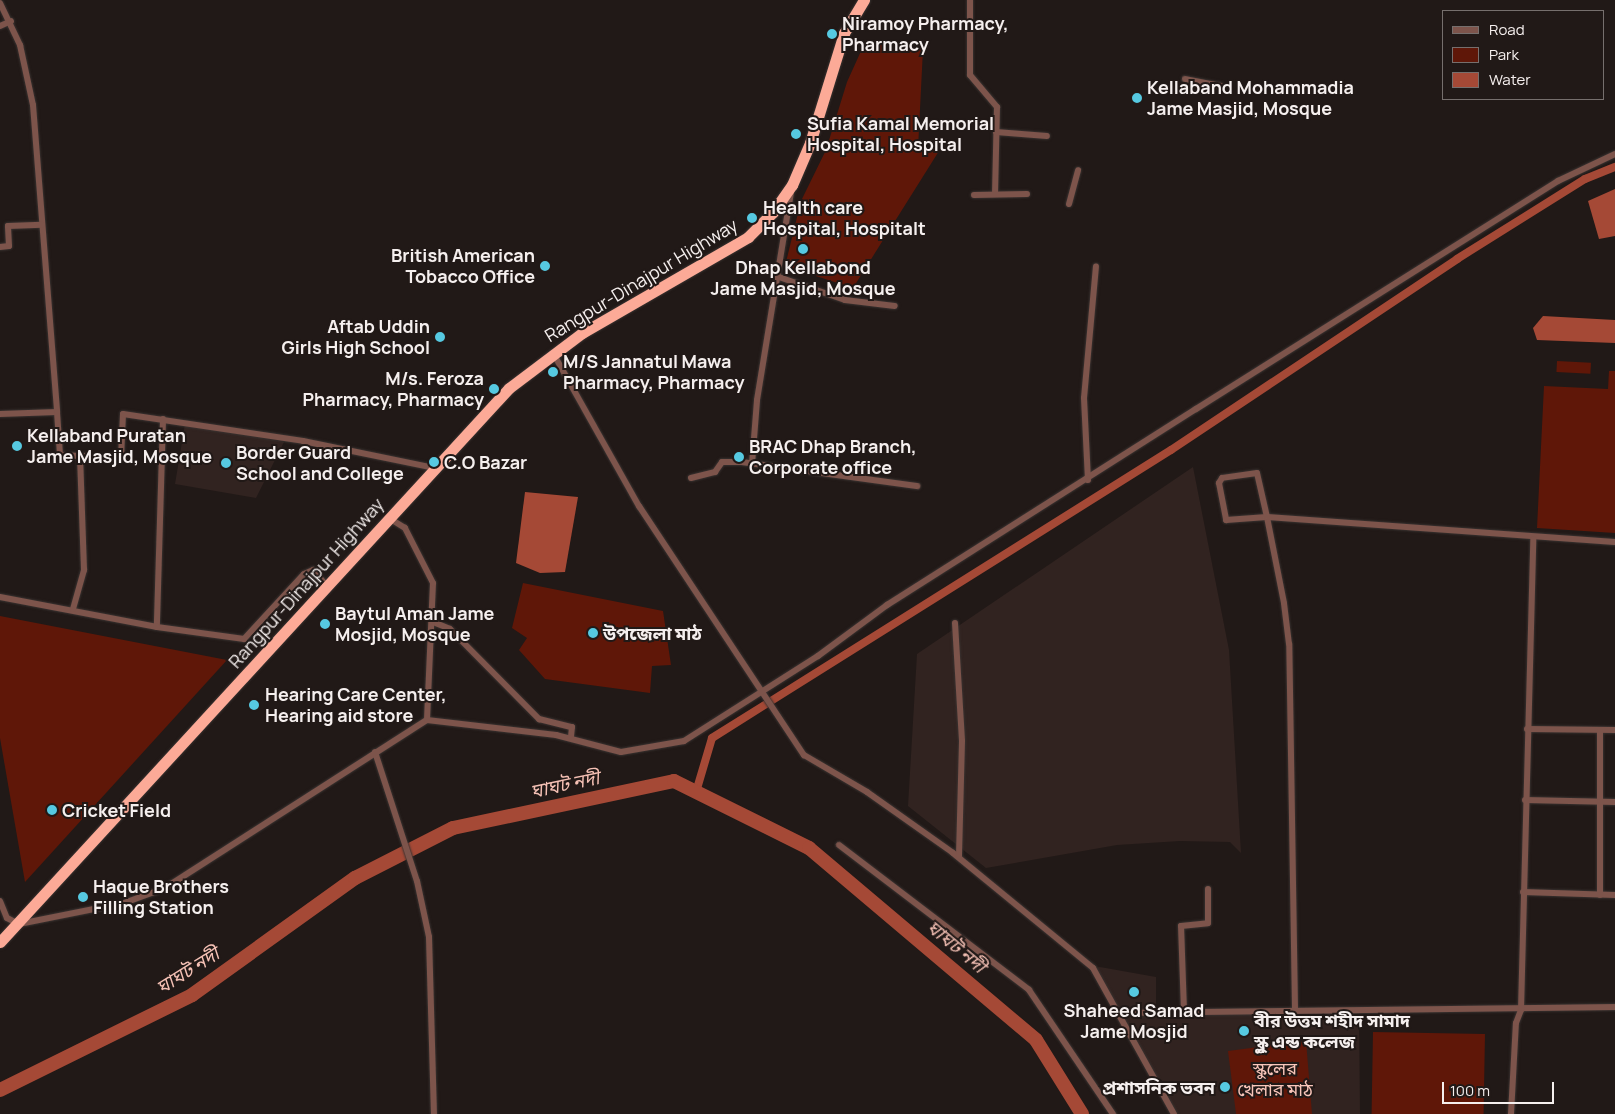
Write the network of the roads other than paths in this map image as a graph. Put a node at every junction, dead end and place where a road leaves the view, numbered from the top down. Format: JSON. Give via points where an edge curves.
{"nodes":[{"id":1,"x":864,"y":0,"type":"edge"},
{"id":2,"x":970,"y":0,"type":"edge"},
{"id":3,"x":0,"y":1,"type":"edge"},
{"id":4,"x":10,"y":22,"type":"junction"},
{"id":5,"x":0,"y":26,"type":"edge"},
{"id":6,"x":1185,"y":79,"type":"dead end"},
{"id":7,"x":1220,"y":86,"type":"dead end"},
{"id":8,"x":996,"y":132,"type":"junction"},
{"id":9,"x":1047,"y":136,"type":"dead end"},
{"id":10,"x":1615,"y":154,"type":"edge"},
{"id":11,"x":1078,"y":170,"type":"dead end"},
{"id":12,"x":792,"y":186,"type":"junction"},
{"id":13,"x":995,"y":194,"type":"junction"},
{"id":14,"x":1027,"y":194,"type":"dead end"},
{"id":15,"x":974,"y":195,"type":"dead end"},
{"id":16,"x":1069,"y":204,"type":"dead end"},
{"id":17,"x":42,"y":225,"type":"junction"},
{"id":18,"x":0,"y":247,"type":"edge"},
{"id":19,"x":1096,"y":267,"type":"dead end"},
{"id":20,"x":776,"y":276,"type":"junction"},
{"id":21,"x":895,"y":306,"type":"dead end"},
{"id":22,"x":553,"y":353,"type":"junction"},
{"id":23,"x":57,"y":412,"type":"junction"},
{"id":24,"x":0,"y":414,"type":"edge"},
{"id":25,"x":163,"y":419,"type":"junction"},
{"id":26,"x":80,"y":456,"type":"junction"},
{"id":27,"x":752,"y":464,"type":"junction"},
{"id":28,"x":434,"y":468,"type":"junction"},
{"id":29,"x":691,"y":478,"type":"dead end"},
{"id":30,"x":1088,"y":480,"type":"junction"},
{"id":31,"x":917,"y":486,"type":"dead end"},
{"id":32,"x":1267,"y":517,"type":"junction"},
{"id":33,"x":389,"y":518,"type":"junction"},
{"id":34,"x":1533,"y":539,"type":"junction"},
{"id":35,"x":1615,"y":542,"type":"edge"},
{"id":36,"x":327,"y":586,"type":"junction"},
{"id":37,"x":0,"y":597,"type":"edge"},
{"id":38,"x":73,"y":610,"type":"junction"},
{"id":39,"x":433,"y":622,"type":"junction"},
{"id":40,"x":955,"y":623,"type":"dead end"},
{"id":41,"x":157,"y":627,"type":"junction"},
{"id":42,"x":759,"y":693,"type":"junction"},
{"id":43,"x":427,"y":720,"type":"junction"},
{"id":44,"x":1527,"y":729,"type":"junction"},
{"id":45,"x":1600,"y":730,"type":"junction"},
{"id":46,"x":1615,"y":730,"type":"edge"},
{"id":47,"x":571,"y":737,"type":"junction"},
{"id":48,"x":375,"y":752,"type":"junction"},
{"id":49,"x":1525,"y":800,"type":"junction"},
{"id":50,"x":1600,"y":802,"type":"junction"},
{"id":51,"x":1615,"y":802,"type":"edge"},
{"id":52,"x":839,"y":845,"type":"dead end"},
{"id":53,"x":959,"y":857,"type":"junction"},
{"id":54,"x":1208,"y":889,"type":"dead end"},
{"id":55,"x":1523,"y":892,"type":"junction"},
{"id":56,"x":1600,"y":895,"type":"junction"},
{"id":57,"x":1615,"y":895,"type":"edge"},
{"id":58,"x":0,"y":901,"type":"edge"},
{"id":59,"x":19,"y":924,"type":"junction"},
{"id":60,"x":0,"y":942,"type":"edge"},
{"id":61,"x":1615,"y":1007,"type":"edge"},
{"id":62,"x":1295,"y":1009,"type":"junction"},
{"id":63,"x":1521,"y":1010,"type":"junction"},
{"id":64,"x":1184,"y":1011,"type":"junction"},
{"id":65,"x":1119,"y":1013,"type":"junction"},
{"id":66,"x":434,"y":1114,"type":"edge"},
{"id":67,"x":1113,"y":1114,"type":"edge"},
{"id":68,"x":1174,"y":1114,"type":"edge"},
{"id":69,"x":1511,"y":1114,"type":"edge"}],
"edges":[{"from":1,"to":12,"type":"highway","name":"Rangpur-Dinajpur Highway","via":[[844,32],[824,105]]},
{"from":2,"to":8,"type":"street","via":[[970,75],[975,86],[996,103]]},
{"from":3,"to":4,"type":"street"},
{"from":4,"to":5,"type":"street"},
{"from":4,"to":17,"type":"street","via":[[29,80]]},
{"from":6,"to":7,"type":"street"},
{"from":8,"to":9,"type":"street"},
{"from":8,"to":13,"type":"street"},
{"from":10,"to":30,"type":"street","via":[[1558,181]]},
{"from":11,"to":16,"type":"street"},
{"from":12,"to":20,"type":"street"},
{"from":12,"to":22,"type":"highway","name":"Rangpur-Dinajpur Highway","via":[[748,237]]},
{"from":13,"to":14,"type":"street"},
{"from":13,"to":15,"type":"street"},
{"from":17,"to":18,"type":"street","via":[[8,226],[9,246]]},
{"from":17,"to":23,"type":"street"},
{"from":19,"to":30,"type":"street","via":[[1084,398]]},
{"from":20,"to":21,"type":"street","via":[[845,300]]},
{"from":20,"to":27,"type":"street"},
{"from":22,"to":28,"type":"highway","name":"Rangpur-Dinajpur Highway","via":[[509,388]]},
{"from":22,"to":42,"type":"street","via":[[639,506]]},
{"from":23,"to":24,"type":"street"},
{"from":23,"to":26,"type":"street","via":[[60,455]]},
{"from":25,"to":26,"type":"street","via":[[123,414],[121,458]]},
{"from":25,"to":28,"type":"street"},
{"from":25,"to":41,"type":"street"},
{"from":26,"to":38,"type":"street","via":[[84,570]]},
{"from":27,"to":29,"type":"street","via":[[722,462],[715,472]]},
{"from":27,"to":31,"type":"street"},
{"from":28,"to":33,"type":"highway","name":"Rangpur-Dinajpur Highway"},
{"from":30,"to":42,"type":"street"},
{"from":32,"to":32,"type":"street","via":[[1257,473],[1222,478],[1223,518]]},
{"from":32,"to":34,"type":"street"},
{"from":32,"to":62,"type":"street","via":[[1289,644]]},
{"from":33,"to":36,"type":"highway","name":"Rangpur-Dinajpur Highway"},
{"from":33,"to":39,"type":"street","via":[[405,528],[423,556],[433,583]]},
{"from":34,"to":35,"type":"street"},
{"from":34,"to":44,"type":"street"},
{"from":36,"to":41,"type":"street","via":[[313,570],[304,574],[244,639]]},
{"from":36,"to":59,"type":"highway","name":"Rangpur-Dinajpur Highway"},
{"from":37,"to":38,"type":"street"},
{"from":38,"to":41,"type":"street"},
{"from":39,"to":43,"type":"street"},
{"from":39,"to":47,"type":"street","via":[[450,629],[539,719],[572,727]]},
{"from":40,"to":53,"type":"street","via":[[962,741]]},
{"from":42,"to":47,"type":"street","via":[[684,741],[633,752]]},
{"from":42,"to":53,"type":"street","via":[[804,755],[867,792]]},
{"from":43,"to":47,"type":"street"},
{"from":43,"to":48,"type":"street"},
{"from":44,"to":45,"type":"street"},
{"from":44,"to":49,"type":"street"},
{"from":45,"to":46,"type":"street"},
{"from":45,"to":50,"type":"street"},
{"from":48,"to":59,"type":"street","via":[[165,888],[124,903]]},
{"from":48,"to":66,"type":"street","via":[[417,882],[429,937]]},
{"from":49,"to":50,"type":"street"},
{"from":49,"to":55,"type":"street"},
{"from":50,"to":51,"type":"street"},
{"from":50,"to":56,"type":"street"},
{"from":52,"to":67,"type":"street","via":[[1029,990]]},
{"from":53,"to":65,"type":"street","via":[[1093,968]]},
{"from":54,"to":64,"type":"street","via":[[1208,923],[1181,926]]},
{"from":55,"to":56,"type":"street"},
{"from":55,"to":63,"type":"street"},
{"from":56,"to":57,"type":"street"},
{"from":58,"to":59,"type":"street","via":[[7,918]]},
{"from":59,"to":60,"type":"highway","name":"Rangpur-Dinajpur Highway"},
{"from":61,"to":63,"type":"street"},
{"from":62,"to":63,"type":"street"},
{"from":62,"to":64,"type":"street"},
{"from":63,"to":69,"type":"street","via":[[1516,1023]]},
{"from":64,"to":65,"type":"street"},
{"from":65,"to":68,"type":"street"}]}
